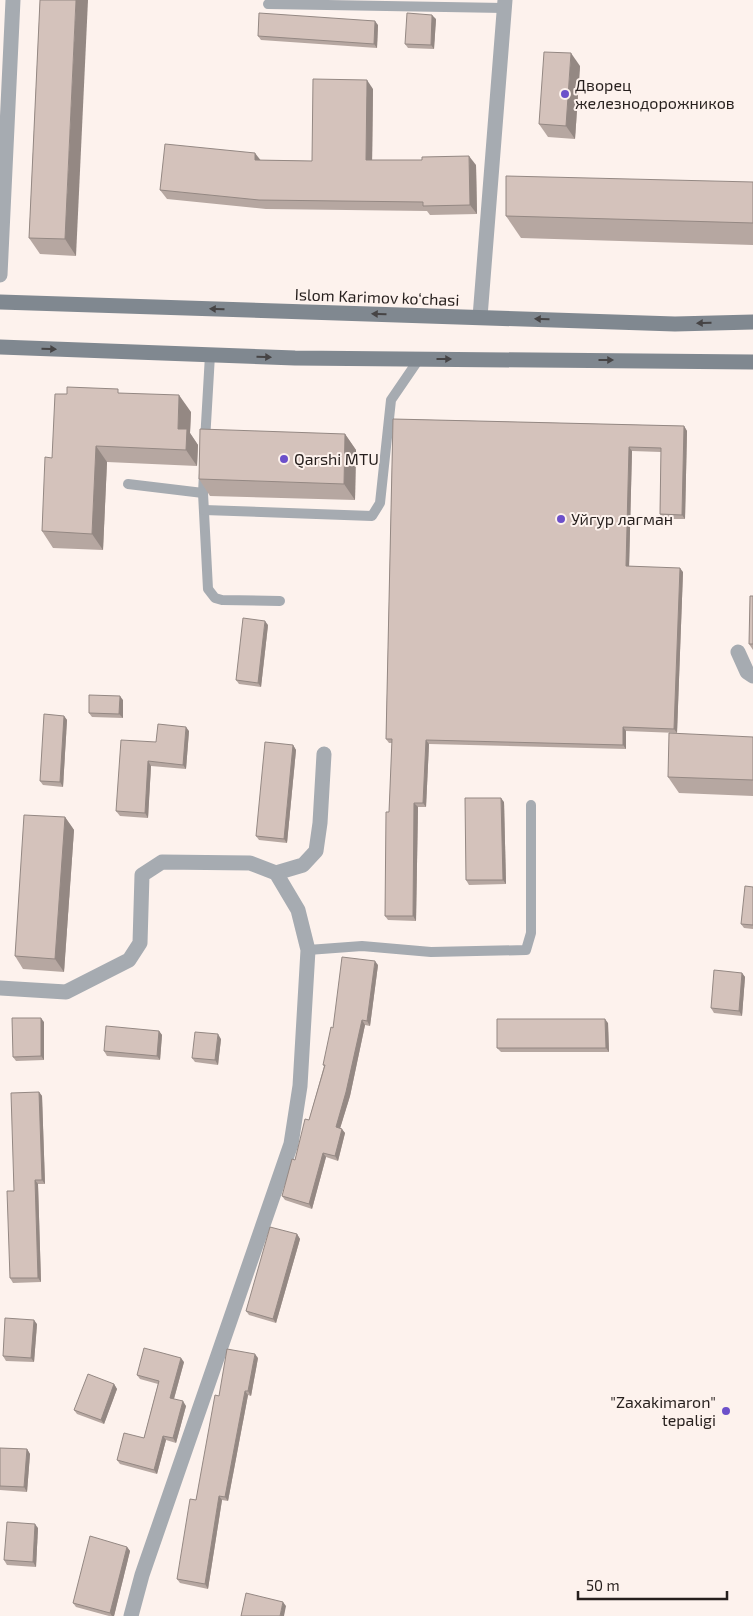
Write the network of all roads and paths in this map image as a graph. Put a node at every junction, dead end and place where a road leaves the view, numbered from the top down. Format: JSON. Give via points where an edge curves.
{"nodes":[{"id":1,"x":13,"y":0,"type":"edge"},
{"id":2,"x":268,"y":4,"type":"dead end"},
{"id":3,"x":505,"y":4,"type":"edge"},
{"id":4,"x":0,"y":275,"type":"edge"},
{"id":5,"x":0,"y":302,"type":"edge"},
{"id":6,"x":480,"y":317,"type":"junction"},
{"id":7,"x":753,"y":322,"type":"edge"},
{"id":8,"x":0,"y":347,"type":"edge"},
{"id":9,"x":210,"y":355,"type":"junction"},
{"id":10,"x":419,"y":359,"type":"junction"},
{"id":11,"x":753,"y":362,"type":"edge"},
{"id":12,"x":205,"y":448,"type":"edge"},
{"id":13,"x":204,"y":466,"type":"edge"},
{"id":14,"x":128,"y":484,"type":"dead end"},
{"id":15,"x":203,"y":493,"type":"junction"},
{"id":16,"x":204,"y":510,"type":"junction"},
{"id":17,"x":280,"y":601,"type":"dead end"},
{"id":18,"x":738,"y":652,"type":"dead end"},
{"id":19,"x":753,"y":676,"type":"edge"},
{"id":20,"x":324,"y":754,"type":"dead end"},
{"id":21,"x":531,"y":805,"type":"dead end"},
{"id":22,"x":276,"y":873,"type":"junction"},
{"id":23,"x":308,"y":950,"type":"junction"},
{"id":24,"x":0,"y":988,"type":"edge"},
{"id":25,"x":131,"y":1616,"type":"edge"}],
"edges":[{"from":1,"to":4,"type":"street"},
{"from":2,"to":3,"type":"lane"},
{"from":3,"to":6,"type":"street"},
{"from":6,"to":5,"type":"main road","name":"Islom Karimov ko‘chasi","one_way":true},
{"from":7,"to":6,"type":"main road","name":"Islom Karimov ko‘chasi","one_way":true,"via":[[675,324]]},
{"from":8,"to":9,"type":"main road","one_way":true},
{"from":9,"to":10,"type":"main road","one_way":true},
{"from":9,"to":12,"type":"lane"},
{"from":10,"to":11,"type":"main road","one_way":true},
{"from":10,"to":16,"type":"lane","via":[[391,400],[380,503],[372,516]]},
{"from":13,"to":15,"type":"lane"},
{"from":14,"to":15,"type":"lane"},
{"from":15,"to":16,"type":"lane"},
{"from":16,"to":17,"type":"lane","via":[[208,589],[215,598]]},
{"from":18,"to":19,"type":"street","via":[[747,672]]},
{"from":20,"to":22,"type":"street","via":[[316,851],[303,865]]},
{"from":21,"to":23,"type":"lane","via":[[531,933],[526,950],[431,952],[362,946]]},
{"from":22,"to":23,"type":"street","via":[[298,910]]},
{"from":22,"to":24,"type":"street","via":[[250,863],[162,862],[142,875],[140,943],[129,960],[66,992]]},
{"from":23,"to":25,"type":"street","via":[[300,1086],[291,1144],[142,1575]]}]}
